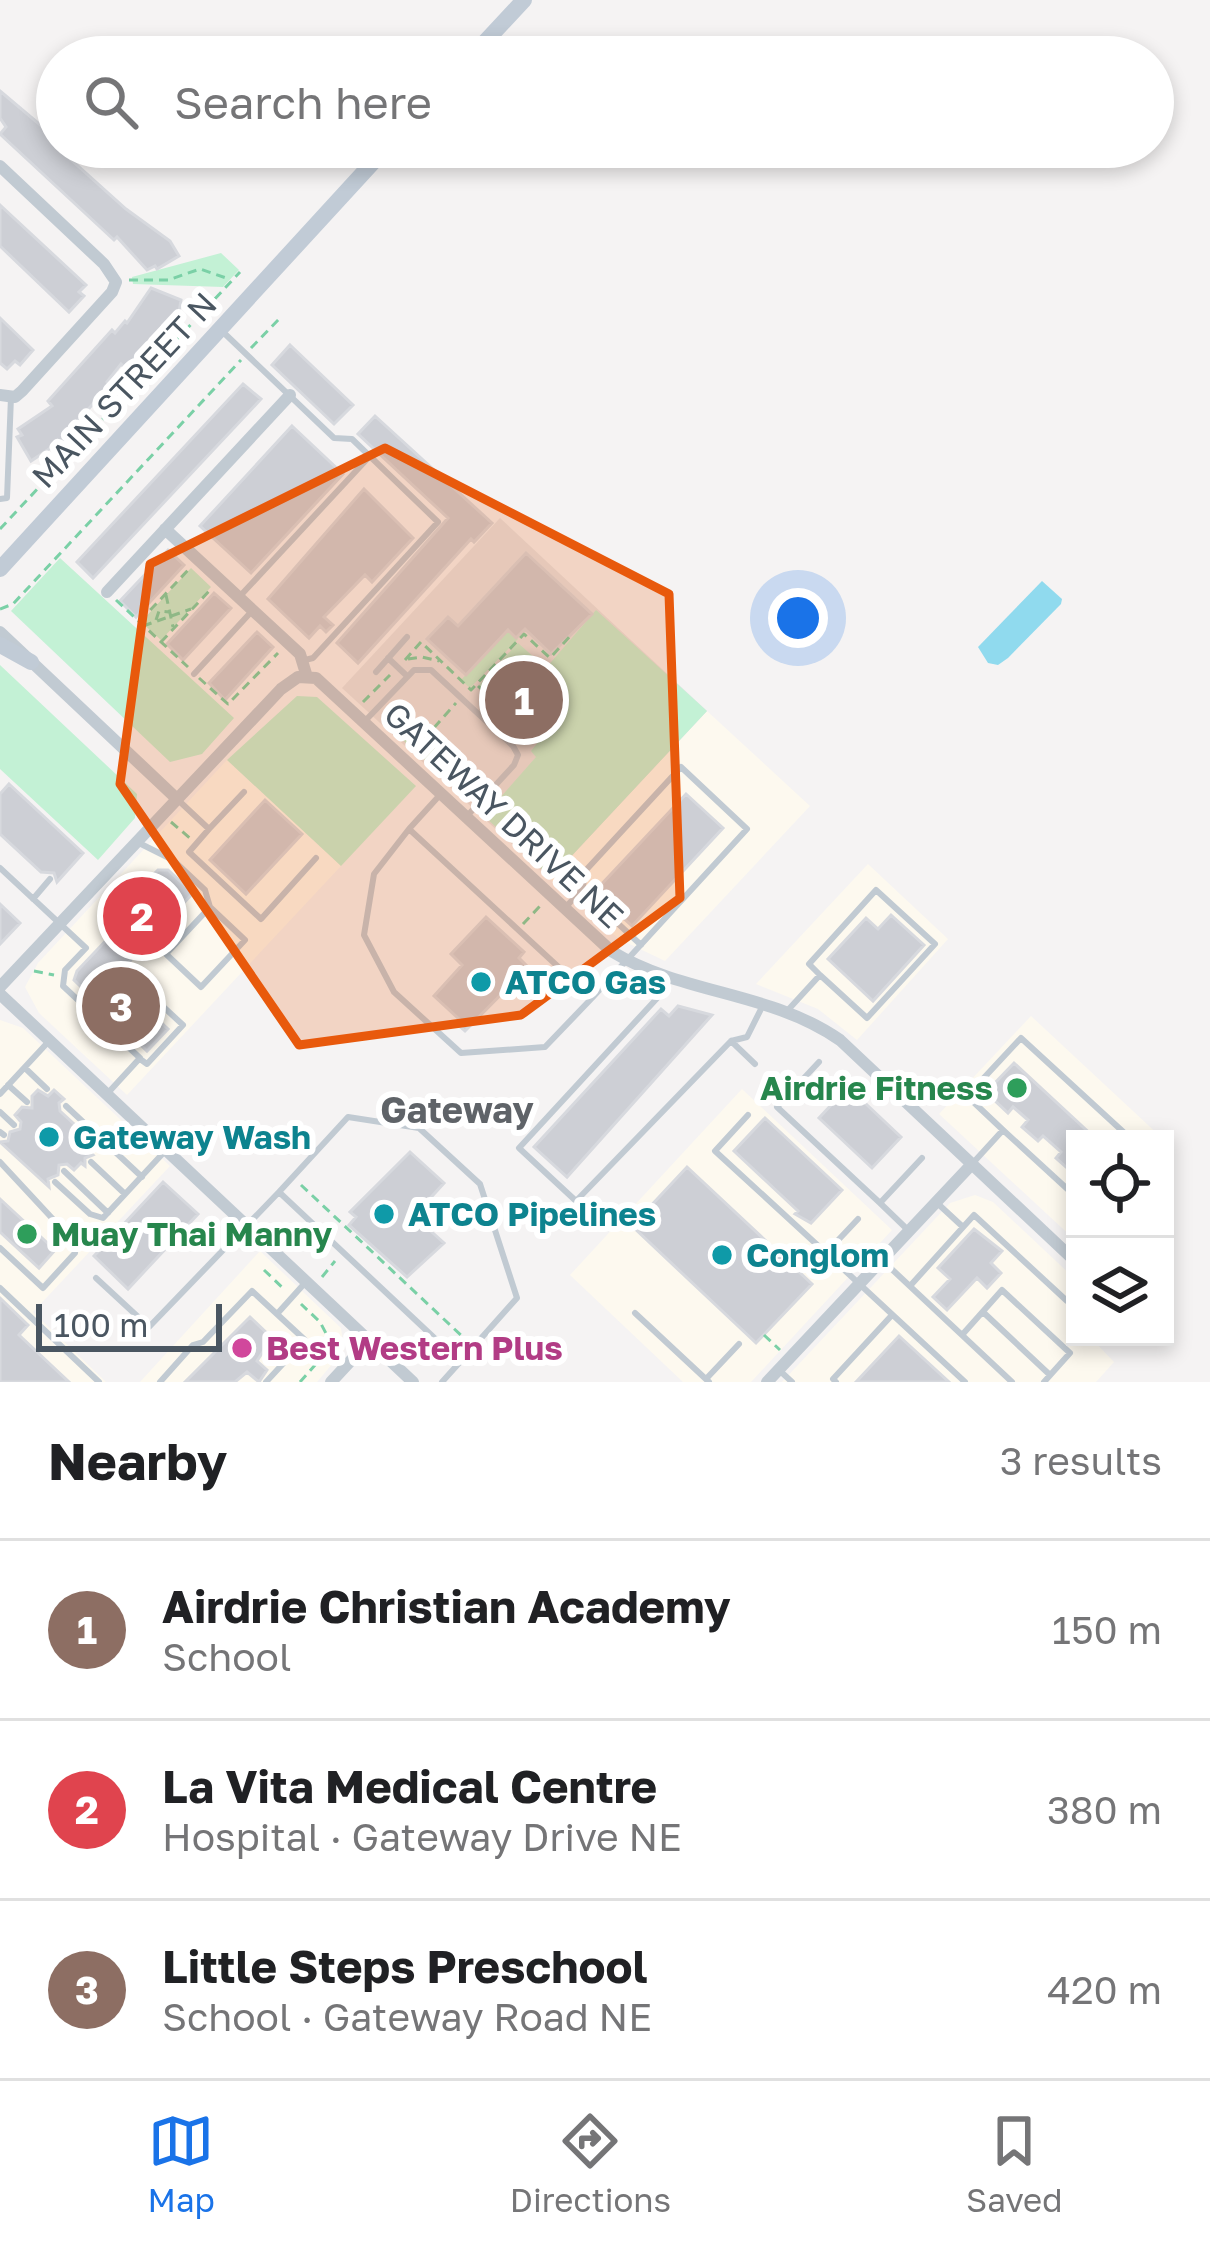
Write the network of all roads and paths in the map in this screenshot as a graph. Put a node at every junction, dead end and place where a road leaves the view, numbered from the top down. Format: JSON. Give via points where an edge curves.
{"nodes":[{"id":1,"x":524,"y":0,"type":"edge"},
{"id":2,"x":491,"y":36,"type":"edge"},
{"id":3,"x":0,"y":166,"type":"edge"},
{"id":4,"x":368,"y":168,"type":"edge"},
{"id":5,"x":241,"y":272,"type":"dead end"},
{"id":6,"x":115,"y":280,"type":"junction"},
{"id":7,"x":232,"y":281,"type":"junction"},
{"id":8,"x":278,"y":319,"type":"dead end"},
{"id":9,"x":221,"y":329,"type":"junction"},
{"id":10,"x":247,"y":352,"type":"junction"},
{"id":11,"x":290,"y":395,"type":"junction"},
{"id":12,"x":5,"y":396,"type":"edge"},
{"id":13,"x":369,"y":457,"type":"junction"},
{"id":14,"x":0,"y":499,"type":"edge"},
{"id":15,"x":42,"y":524,"type":"junction"},
{"id":16,"x":0,"y":529,"type":"edge"},
{"id":17,"x":165,"y":530,"type":"junction"},
{"id":18,"x":0,"y":554,"type":"edge"},
{"id":19,"x":191,"y":567,"type":"dead end"},
{"id":20,"x":0,"y":569,"type":"edge"},
{"id":21,"x":213,"y":587,"type":"dead end"},
{"id":22,"x":107,"y":592,"type":"joint"},
{"id":23,"x":166,"y":594,"type":"junction"},
{"id":24,"x":238,"y":598,"type":"junction"},
{"id":25,"x":0,"y":608,"type":"edge"},
{"id":26,"x":193,"y":609,"type":"junction"},
{"id":27,"x":253,"y":610,"type":"junction"},
{"id":28,"x":170,"y":615,"type":"junction"},
{"id":29,"x":157,"y":621,"type":"junction"},
{"id":30,"x":141,"y":624,"type":"junction"},
{"id":31,"x":174,"y":629,"type":"junction"},
{"id":32,"x":0,"y":632,"type":"edge"},
{"id":33,"x":573,"y":633,"type":"dead end"},
{"id":34,"x":407,"y":637,"type":"dead end"},
{"id":35,"x":161,"y":642,"type":"junction"},
{"id":36,"x":287,"y":642,"type":"junction"},
{"id":37,"x":0,"y":645,"type":"edge"},
{"id":38,"x":388,"y":658,"type":"junction"},
{"id":39,"x":406,"y":658,"type":"junction"},
{"id":40,"x":302,"y":661,"type":"junction"},
{"id":41,"x":31,"y":662,"type":"junction"},
{"id":42,"x":442,"y":662,"type":"junction"},
{"id":43,"x":398,"y":668,"type":"junction"},
{"id":44,"x":376,"y":671,"type":"dead end"},
{"id":45,"x":194,"y":674,"type":"junction"},
{"id":46,"x":307,"y":676,"type":"junction"},
{"id":47,"x":408,"y":676,"type":"junction"},
{"id":48,"x":477,"y":684,"type":"junction"},
{"id":49,"x":470,"y":689,"type":"junction"},
{"id":50,"x":461,"y":698,"type":"junction"},
{"id":51,"x":359,"y":717,"type":"junction"},
{"id":52,"x":536,"y":740,"type":"dead end"},
{"id":53,"x":405,"y":760,"type":"junction"},
{"id":54,"x":244,"y":791,"type":"dead end"},
{"id":55,"x":441,"y":794,"type":"junction"},
{"id":56,"x":177,"y":799,"type":"junction"},
{"id":57,"x":466,"y":817,"type":"junction"},
{"id":58,"x":169,"y":821,"type":"dead end"},
{"id":59,"x":209,"y":829,"type":"junction"},
{"id":60,"x":409,"y":829,"type":"junction"},
{"id":61,"x":137,"y":842,"type":"junction"},
{"id":62,"x":196,"y":843,"type":"junction"},
{"id":63,"x":316,"y":858,"type":"dead end"},
{"id":64,"x":0,"y":868,"type":"edge"},
{"id":65,"x":50,"y":879,"type":"dead end"},
{"id":66,"x":582,"y":889,"type":"junction"},
{"id":67,"x":550,"y":894,"type":"junction"},
{"id":68,"x":33,"y":898,"type":"junction"},
{"id":69,"x":210,"y":907,"type":"junction"},
{"id":70,"x":565,"y":908,"type":"junction"},
{"id":71,"x":60,"y":924,"type":"junction"},
{"id":72,"x":518,"y":929,"type":"junction"},
{"id":73,"x":641,"y":944,"type":"junction"},
{"id":74,"x":626,"y":960,"type":"junction"},
{"id":75,"x":30,"y":970,"type":"dead end"},
{"id":76,"x":129,"y":975,"type":"dead end"},
{"id":77,"x":820,"y":975,"type":"junction"},
{"id":78,"x":667,"y":976,"type":"junction"},
{"id":79,"x":62,"y":977,"type":"junction"},
{"id":80,"x":0,"y":991,"type":"edge"},
{"id":81,"x":592,"y":998,"type":"junction"},
{"id":82,"x":765,"y":1002,"type":"junction"},
{"id":83,"x":788,"y":1010,"type":"junction"},
{"id":84,"x":50,"y":1040,"type":"junction"},
{"id":85,"x":730,"y":1041,"type":"junction"},
{"id":86,"x":140,"y":1058,"type":"junction"},
{"id":87,"x":819,"y":1062,"type":"dead end"},
{"id":88,"x":755,"y":1064,"type":"dead end"},
{"id":89,"x":25,"y":1068,"type":"junction"},
{"id":90,"x":8,"y":1085,"type":"junction"},
{"id":91,"x":47,"y":1089,"type":"dead end"},
{"id":92,"x":0,"y":1094,"type":"edge"},
{"id":93,"x":107,"y":1094,"type":"junction"},
{"id":94,"x":26,"y":1102,"type":"dead end"},
{"id":95,"x":66,"y":1106,"type":"dead end"},
{"id":96,"x":0,"y":1112,"type":"edge"},
{"id":97,"x":748,"y":1115,"type":"dead end"},
{"id":98,"x":14,"y":1124,"type":"dead end"},
{"id":99,"x":1003,"y":1130,"type":"junction"},
{"id":100,"x":1121,"y":1130,"type":"edge"},
{"id":101,"x":166,"y":1150,"type":"junction"},
{"id":102,"x":922,"y":1158,"type":"dead end"},
{"id":103,"x":0,"y":1162,"type":"edge"},
{"id":104,"x":91,"y":1162,"type":"dead end"},
{"id":105,"x":972,"y":1164,"type":"junction"},
{"id":106,"x":64,"y":1171,"type":"dead end"},
{"id":107,"x":142,"y":1177,"type":"junction"},
{"id":108,"x":55,"y":1182,"type":"dead end"},
{"id":109,"x":300,"y":1184,"type":"dead end"},
{"id":110,"x":1066,"y":1188,"type":"edge"},
{"id":111,"x":279,"y":1192,"type":"junction"},
{"id":112,"x":125,"y":1195,"type":"junction"},
{"id":113,"x":936,"y":1202,"type":"junction"},
{"id":114,"x":880,"y":1203,"type":"junction"},
{"id":115,"x":108,"y":1213,"type":"junction"},
{"id":116,"x":858,"y":1219,"type":"dead end"},
{"id":117,"x":246,"y":1226,"type":"junction"},
{"id":118,"x":963,"y":1227,"type":"junction"},
{"id":119,"x":909,"y":1231,"type":"junction"},
{"id":120,"x":0,"y":1248,"type":"edge"},
{"id":121,"x":344,"y":1252,"type":"junction"},
{"id":122,"x":1066,"y":1252,"type":"edge"},
{"id":123,"x":826,"y":1253,"type":"junction"},
{"id":124,"x":882,"y":1260,"type":"junction"},
{"id":125,"x":264,"y":1270,"type":"dead end"},
{"id":126,"x":96,"y":1278,"type":"dead end"},
{"id":127,"x":310,"y":1284,"type":"junction"},
{"id":128,"x":860,"y":1284,"type":"junction"},
{"id":129,"x":910,"y":1286,"type":"junction"},
{"id":130,"x":0,"y":1288,"type":"edge"},
{"id":131,"x":293,"y":1297,"type":"junction"},
{"id":132,"x":1066,"y":1300,"type":"edge"},
{"id":133,"x":983,"y":1312,"type":"junction"},
{"id":134,"x":635,"y":1313,"type":"dead end"},
{"id":135,"x":277,"y":1314,"type":"junction"},
{"id":136,"x":892,"y":1315,"type":"junction"},
{"id":137,"x":962,"y":1334,"type":"junction"},
{"id":138,"x":764,"y":1335,"type":"dead end"},
{"id":139,"x":466,"y":1340,"type":"dead end"},
{"id":140,"x":369,"y":1341,"type":"junction"},
{"id":141,"x":739,"y":1344,"type":"dead end"},
{"id":142,"x":789,"y":1358,"type":"junction"},
{"id":143,"x":460,"y":1361,"type":"junction"},
{"id":144,"x":779,"y":1370,"type":"junction"},
{"id":145,"x":1047,"y":1378,"type":"edge"},
{"id":146,"x":707,"y":1381,"type":"edge"},
{"id":147,"x":99,"y":1382,"type":"edge"},
{"id":148,"x":160,"y":1382,"type":"edge"},
{"id":149,"x":266,"y":1382,"type":"edge"},
{"id":150,"x":300,"y":1382,"type":"edge"},
{"id":151,"x":331,"y":1382,"type":"edge"},
{"id":152,"x":413,"y":1382,"type":"edge"},
{"id":153,"x":442,"y":1382,"type":"edge"},
{"id":154,"x":767,"y":1382,"type":"edge"},
{"id":155,"x":792,"y":1382,"type":"edge"},
{"id":156,"x":836,"y":1382,"type":"edge"},
{"id":157,"x":965,"y":1382,"type":"edge"},
{"id":158,"x":1012,"y":1382,"type":"edge"}],
"edges":[{"from":1,"to":2,"type":"street"},
{"from":3,"to":6,"type":"street"},
{"from":4,"to":9,"type":"street","name":"MAIN STREET N"},
{"from":5,"to":7,"type":"path"},
{"from":6,"to":7,"type":"path","via":[[169,280],[200,269]]},
{"from":6,"to":12,"type":"street","via":[[22,392]]},
{"from":7,"to":16,"type":"path"},
{"from":8,"to":10,"type":"path"},
{"from":9,"to":10,"type":"lane"},
{"from":9,"to":15,"type":"street","name":"MAIN STREET N"},
{"from":10,"to":11,"type":"lane"},
{"from":10,"to":25,"type":"path","via":[[14,604]]},
{"from":11,"to":13,"type":"lane","via":[[334,438],[346,436]]},
{"from":11,"to":17,"type":"street"},
{"from":12,"to":14,"type":"lane","via":[[7,498]]},
{"from":13,"to":24,"type":"lane"},
{"from":13,"to":40,"type":"lane","via":[[438,522]]},
{"from":15,"to":18,"type":"street"},
{"from":15,"to":20,"type":"street","name":"MAIN STREET N"},
{"from":17,"to":22,"type":"street"},
{"from":17,"to":24,"type":"street"},
{"from":19,"to":23,"type":"path"},
{"from":21,"to":26,"type":"path"},
{"from":22,"to":30,"type":"path"},
{"from":23,"to":28,"type":"path"},
{"from":23,"to":30,"type":"path"},
{"from":24,"to":27,"type":"street"},
{"from":26,"to":28,"type":"path"},
{"from":26,"to":31,"type":"path"},
{"from":27,"to":36,"type":"street"},
{"from":27,"to":45,"type":"lane"},
{"from":28,"to":29,"type":"path"},
{"from":28,"to":29,"type":"path","via":[[159,611]]},
{"from":28,"to":31,"type":"path"},
{"from":29,"to":30,"type":"path"},
{"from":30,"to":35,"type":"path"},
{"from":31,"to":35,"type":"path"},
{"from":32,"to":41,"type":"street"},
{"from":33,"to":48,"type":"path","via":[[550,658],[524,634]]},
{"from":34,"to":38,"type":"lane"},
{"from":35,"to":45,"type":"path"},
{"from":36,"to":40,"type":"street"},
{"from":36,"to":45,"type":"path","via":[[231,703]]},
{"from":37,"to":41,"type":"street"},
{"from":38,"to":43,"type":"lane"},
{"from":38,"to":44,"type":"lane"},
{"from":39,"to":42,"type":"path"},
{"from":39,"to":42,"type":"path","via":[[421,642]]},
{"from":39,"to":43,"type":"path"},
{"from":40,"to":46,"type":"street"},
{"from":41,"to":56,"type":"street"},
{"from":42,"to":49,"type":"path"},
{"from":43,"to":47,"type":"lane"},
{"from":43,"to":51,"type":"path"},
{"from":46,"to":51,"type":"street","name":"GATEWAY DRIVE NE"},
{"from":46,"to":56,"type":"street","via":[[280,689]]},
{"from":47,"to":50,"type":"lane","via":[[431,670]]},
{"from":47,"to":51,"type":"lane"},
{"from":48,"to":49,"type":"path"},
{"from":48,"to":52,"type":"path"},
{"from":49,"to":50,"type":"path"},
{"from":50,"to":53,"type":"path"},
{"from":50,"to":57,"type":"lane","via":[[518,755]]},
{"from":51,"to":53,"type":"street","name":"GATEWAY DRIVE NE"},
{"from":53,"to":55,"type":"street","name":"GATEWAY DRIVE NE"},
{"from":54,"to":59,"type":"lane"},
{"from":55,"to":57,"type":"street","name":"GATEWAY DRIVE NE"},
{"from":55,"to":60,"type":"lane"},
{"from":56,"to":59,"type":"lane"},
{"from":56,"to":61,"type":"street"},
{"from":57,"to":67,"type":"street","name":"GATEWAY DRIVE NE"},
{"from":58,"to":62,"type":"path"},
{"from":59,"to":62,"type":"lane"},
{"from":60,"to":72,"type":"lane"},
{"from":60,"to":81,"type":"lane","via":[[374,874],[364,935],[394,992],[461,1053],[545,1047]]},
{"from":61,"to":69,"type":"lane","via":[[173,860],[205,890]]},
{"from":61,"to":71,"type":"street"},
{"from":62,"to":63,"type":"lane","via":[[189,851],[261,919]]},
{"from":64,"to":68,"type":"lane"},
{"from":65,"to":68,"type":"lane"},
{"from":66,"to":70,"type":"lane"},
{"from":66,"to":73,"type":"lane"},
{"from":66,"to":73,"type":"lane","via":[[587,868],[681,767],[747,829]]},
{"from":67,"to":70,"type":"street","name":"GATEWAY DRIVE NE"},
{"from":67,"to":72,"type":"path"},
{"from":68,"to":71,"type":"lane"},
{"from":69,"to":69,"type":"lane","via":[[245,940],[202,987],[166,954]]},
{"from":70,"to":74,"type":"street","name":"GATEWAY DRIVE NE"},
{"from":71,"to":79,"type":"lane","via":[[86,948]]},
{"from":71,"to":80,"type":"street"},
{"from":72,"to":81,"type":"lane"},
{"from":73,"to":74,"type":"lane"},
{"from":74,"to":78,"type":"street","name":"GATEWAY DRIVE NE"},
{"from":74,"to":81,"type":"lane"},
{"from":75,"to":79,"type":"path"},
{"from":76,"to":86,"type":"lane","via":[[183,1025],[147,1064]]},
{"from":77,"to":77,"type":"lane","via":[[809,964],[876,890],[935,944],[867,1018]]},
{"from":77,"to":83,"type":"lane"},
{"from":78,"to":82,"type":"street","name":"GATEWAY DRIVE NE"},
{"from":78,"to":85,"type":"lane","via":[[660,995],[519,1148],[576,1201]]},
{"from":79,"to":86,"type":"lane"},
{"from":80,"to":84,"type":"street"},
{"from":82,"to":83,"type":"street","name":"GATEWAY DRIVE NE"},
{"from":82,"to":85,"type":"lane","via":[[747,1037]]},
{"from":83,"to":105,"type":"street","name":"GATEWAY DRIVE NE","via":[[840,1040]]},
{"from":84,"to":89,"type":"lane"},
{"from":84,"to":93,"type":"street"},
{"from":85,"to":88,"type":"lane"},
{"from":86,"to":93,"type":"lane"},
{"from":87,"to":114,"type":"lane","via":[[777,1106]]},
{"from":89,"to":90,"type":"lane"},
{"from":89,"to":91,"type":"lane"},
{"from":90,"to":92,"type":"lane"},
{"from":90,"to":94,"type":"lane"},
{"from":93,"to":101,"type":"street"},
{"from":95,"to":107,"type":"lane"},
{"from":96,"to":98,"type":"lane"},
{"from":97,"to":123,"type":"lane","via":[[715,1151]]},
{"from":99,"to":100,"type":"lane","via":[[967,1096],[1021,1037]]},
{"from":99,"to":105,"type":"lane"},
{"from":99,"to":110,"type":"lane"},
{"from":101,"to":107,"type":"lane"},
{"from":101,"to":117,"type":"street"},
{"from":102,"to":114,"type":"lane"},
{"from":103,"to":120,"type":"lane","via":[[76,1244],[43,1288]]},
{"from":104,"to":112,"type":"lane"},
{"from":105,"to":113,"type":"street"},
{"from":105,"to":122,"type":"street","name":"GATEWAY DRIVE NE"},
{"from":106,"to":115,"type":"lane"},
{"from":107,"to":112,"type":"lane"},
{"from":108,"to":115,"type":"lane","via":[[91,1214]]},
{"from":109,"to":139,"type":"path"},
{"from":111,"to":117,"type":"lane"},
{"from":111,"to":121,"type":"lane"},
{"from":111,"to":143,"type":"lane","via":[[348,1117],[419,1128],[479,1184],[517,1298]]},
{"from":112,"to":115,"type":"lane"},
{"from":113,"to":118,"type":"lane"},
{"from":113,"to":119,"type":"street"},
{"from":114,"to":119,"type":"lane"},
{"from":116,"to":123,"type":"lane"},
{"from":117,"to":126,"type":"lane","via":[[149,1327]]},
{"from":117,"to":127,"type":"street"},
{"from":118,"to":129,"type":"lane"},
{"from":118,"to":132,"type":"lane","via":[[974,1215]]},
{"from":119,"to":124,"type":"street"},
{"from":121,"to":127,"type":"path"},
{"from":121,"to":143,"type":"lane"},
{"from":123,"to":128,"type":"lane"},
{"from":124,"to":128,"type":"street"},
{"from":124,"to":129,"type":"lane"},
{"from":125,"to":131,"type":"path"},
{"from":127,"to":131,"type":"lane"},
{"from":127,"to":140,"type":"street"},
{"from":128,"to":136,"type":"lane"},
{"from":128,"to":142,"type":"street"},
{"from":129,"to":137,"type":"lane"},
{"from":130,"to":147,"type":"lane"},
{"from":131,"to":135,"type":"lane"},
{"from":131,"to":150,"type":"path","via":[[329,1340]]},
{"from":133,"to":137,"type":"lane"},
{"from":133,"to":145,"type":"lane"},
{"from":133,"to":145,"type":"lane","via":[[1002,1290],[1070,1354]]},
{"from":134,"to":146,"type":"lane"},
{"from":135,"to":148,"type":"lane","via":[[252,1292]]},
{"from":135,"to":149,"type":"lane","via":[[305,1340]]},
{"from":136,"to":156,"type":"lane"},
{"from":136,"to":157,"type":"lane"},
{"from":137,"to":158,"type":"lane"},
{"from":138,"to":142,"type":"path"},
{"from":140,"to":151,"type":"street"},
{"from":140,"to":152,"type":"street"},
{"from":141,"to":146,"type":"lane"},
{"from":142,"to":144,"type":"street"},
{"from":143,"to":153,"type":"lane"},
{"from":144,"to":154,"type":"street"},
{"from":144,"to":155,"type":"lane"}]}
